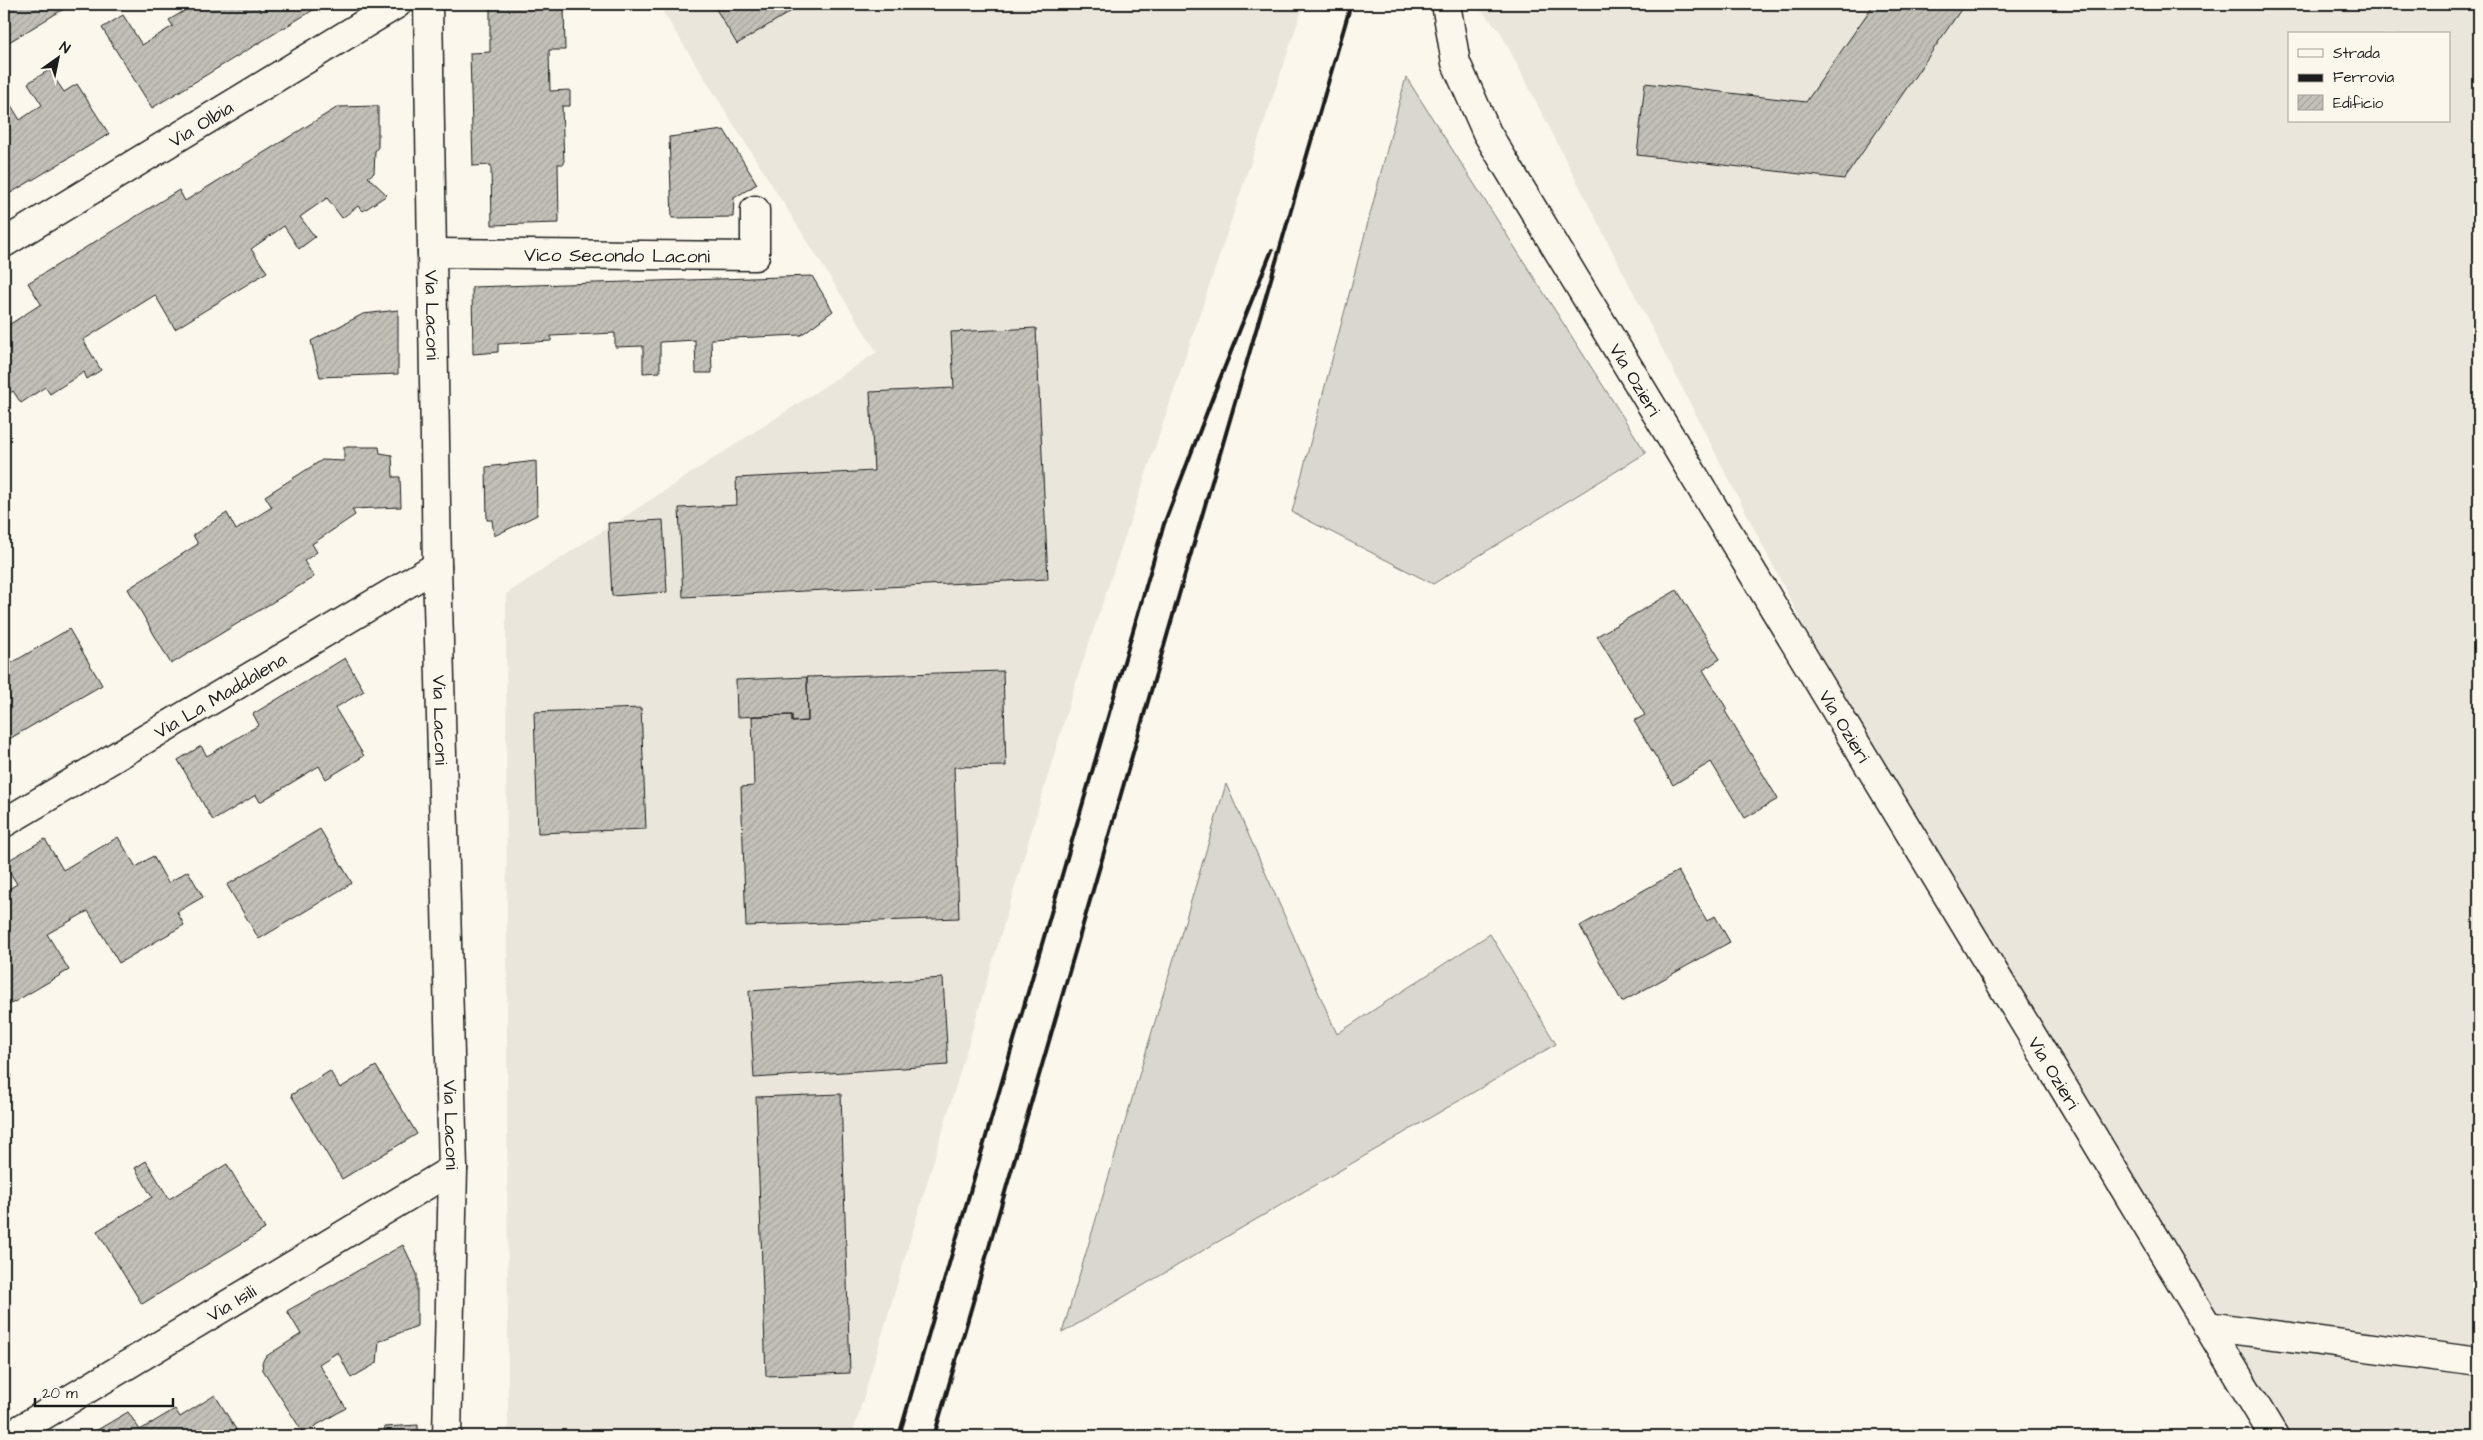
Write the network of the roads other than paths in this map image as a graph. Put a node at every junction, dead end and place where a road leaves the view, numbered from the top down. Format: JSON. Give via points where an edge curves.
{"nodes":[{"id":1,"x":397,"y":4,"type":"edge"},
{"id":2,"x":428,"y":4,"type":"edge"},
{"id":3,"x":1446,"y":4,"type":"edge"},
{"id":4,"x":755,"y":210,"type":"dead end"},
{"id":5,"x":4,"y":243,"type":"edge"},
{"id":6,"x":432,"y":253,"type":"junction"},
{"id":7,"x":437,"y":566,"type":"junction"},
{"id":8,"x":4,"y":823,"type":"edge"},
{"id":9,"x":453,"y":1168,"type":"junction"},
{"id":10,"x":2207,"y":1326,"type":"junction"},
{"id":11,"x":2479,"y":1362,"type":"edge"},
{"id":12,"x":9,"y":1436,"type":"edge"},
{"id":13,"x":447,"y":1436,"type":"edge"},
{"id":14,"x":2274,"y":1436,"type":"edge"}],
"edges":[{"from":1,"to":5,"type":"street","name":"Via Olbia"},
{"from":2,"to":6,"type":"street","name":"Via Laconi"},
{"from":3,"to":10,"type":"street","name":"Via Ozieri","via":[[1456,63],[1487,133]]},
{"from":4,"to":6,"type":"street","name":"Vico Secondo Laconi","via":[[755,256]]},
{"from":6,"to":7,"type":"street","name":"Via Laconi"},
{"from":7,"to":8,"type":"street","name":"Via La Maddalena"},
{"from":7,"to":9,"type":"street","name":"Via Laconi"},
{"from":9,"to":12,"type":"street","name":"Via Isili"},
{"from":9,"to":13,"type":"street","name":"Via Laconi"},
{"from":10,"to":11,"type":"street"},
{"from":10,"to":14,"type":"street","name":"Via Ozieri"}]}
